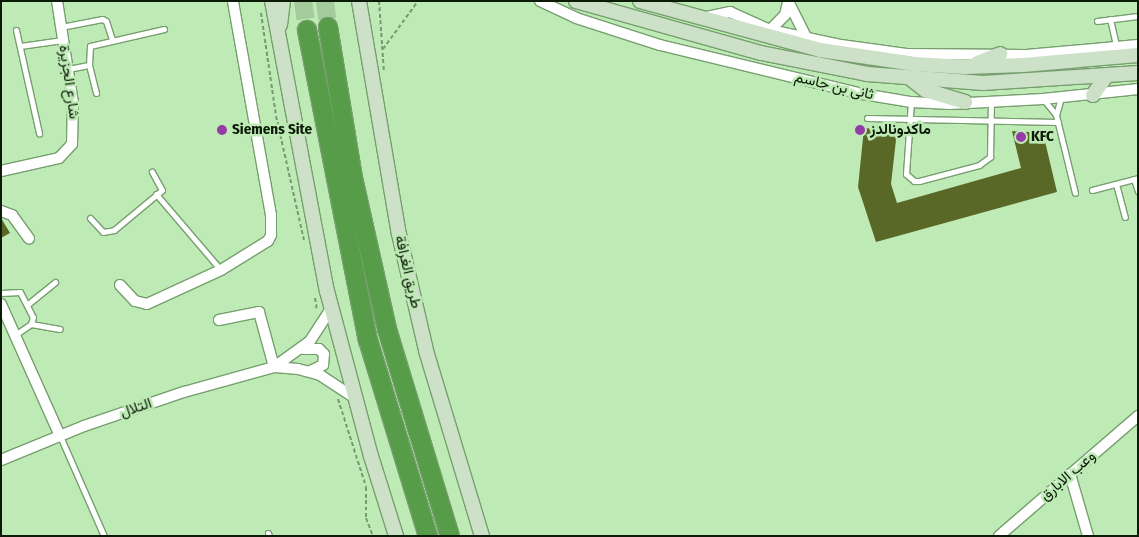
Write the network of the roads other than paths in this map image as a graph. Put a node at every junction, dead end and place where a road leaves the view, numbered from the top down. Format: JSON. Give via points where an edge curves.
{"nodes":[{"id":1,"x":57,"y":1,"type":"edge"},
{"id":2,"x":233,"y":1,"type":"edge"},
{"id":3,"x":272,"y":1,"type":"edge"},
{"id":4,"x":283,"y":1,"type":"edge"},
{"id":5,"x":350,"y":1,"type":"edge"},
{"id":6,"x":359,"y":1,"type":"edge"},
{"id":7,"x":366,"y":1,"type":"edge"},
{"id":8,"x":540,"y":1,"type":"edge"},
{"id":9,"x":576,"y":1,"type":"edge"},
{"id":10,"x":640,"y":1,"type":"edge"},
{"id":11,"x":788,"y":2,"type":"edge"},
{"id":12,"x":1138,"y":16,"type":"edge"},
{"id":13,"x":699,"y":19,"type":"junction"},
{"id":14,"x":1110,"y":19,"type":"junction"},
{"id":15,"x":1097,"y":20,"type":"dead end"},
{"id":16,"x":61,"y":27,"type":"junction"},
{"id":17,"x":328,"y":27,"type":"tunnel mouth"},
{"id":18,"x":164,"y":28,"type":"dead end"},
{"id":19,"x":16,"y":30,"type":"dead end"},
{"id":20,"x":307,"y":30,"type":"tunnel mouth"},
{"id":21,"x":770,"y":30,"type":"junction"},
{"id":22,"x":112,"y":39,"type":"junction"},
{"id":23,"x":807,"y":39,"type":"junction"},
{"id":24,"x":63,"y":40,"type":"junction"},
{"id":25,"x":278,"y":41,"type":"junction"},
{"id":26,"x":365,"y":44,"type":"junction"},
{"id":27,"x":1138,"y":44,"type":"edge"},
{"id":28,"x":20,"y":46,"type":"junction"},
{"id":29,"x":1116,"y":47,"type":"junction"},
{"id":30,"x":1000,"y":54,"type":"junction"},
{"id":31,"x":1138,"y":55,"type":"edge"},
{"id":32,"x":89,"y":65,"type":"junction"},
{"id":33,"x":965,"y":67,"type":"junction"},
{"id":34,"x":68,"y":69,"type":"junction"},
{"id":35,"x":1138,"y":73,"type":"edge"},
{"id":36,"x":1107,"y":75,"type":"junction"},
{"id":37,"x":910,"y":79,"type":"junction"},
{"id":38,"x":1138,"y":89,"type":"edge"},
{"id":39,"x":96,"y":93,"type":"dead end"},
{"id":40,"x":1093,"y":95,"type":"junction"},
{"id":41,"x":1061,"y":98,"type":"junction"},
{"id":42,"x":1043,"y":99,"type":"junction"},
{"id":43,"x":911,"y":102,"type":"junction"},
{"id":44,"x":966,"y":102,"type":"junction"},
{"id":45,"x":991,"y":102,"type":"junction"},
{"id":46,"x":1056,"y":115,"type":"junction"},
{"id":47,"x":867,"y":118,"type":"dead end"},
{"id":48,"x":910,"y":119,"type":"junction"},
{"id":49,"x":992,"y":121,"type":"junction"},
{"id":50,"x":1058,"y":122,"type":"junction"},
{"id":51,"x":39,"y":133,"type":"dead end"},
{"id":52,"x":1,"y":171,"type":"edge"},
{"id":53,"x":152,"y":172,"type":"dead end"},
{"id":54,"x":1136,"y":178,"type":"edge"},
{"id":55,"x":1116,"y":184,"type":"junction"},
{"id":56,"x":1092,"y":190,"type":"dead end"},
{"id":57,"x":1138,"y":191,"type":"edge"},
{"id":58,"x":1075,"y":193,"type":"dead end"},
{"id":59,"x":156,"y":194,"type":"junction"},
{"id":60,"x":1,"y":211,"type":"edge"},
{"id":61,"x":1125,"y":217,"type":"dead end"},
{"id":62,"x":90,"y":218,"type":"dead end"},
{"id":63,"x":29,"y":238,"type":"dead end"},
{"id":64,"x":221,"y":270,"type":"junction"},
{"id":65,"x":55,"y":282,"type":"dead end"},
{"id":66,"x":120,"y":285,"type":"dead end"},
{"id":67,"x":1,"y":293,"type":"edge"},
{"id":68,"x":1,"y":304,"type":"edge"},
{"id":69,"x":28,"y":304,"type":"junction"},
{"id":70,"x":332,"y":307,"type":"junction"},
{"id":71,"x":5,"y":320,"type":"edge"},
{"id":72,"x":219,"y":320,"type":"dead end"},
{"id":73,"x":31,"y":324,"type":"junction"},
{"id":74,"x":60,"y":329,"type":"dead end"},
{"id":75,"x":16,"y":334,"type":"junction"},
{"id":76,"x":303,"y":348,"type":"junction"},
{"id":77,"x":274,"y":368,"type":"junction"},
{"id":78,"x":310,"y":372,"type":"junction"},
{"id":79,"x":356,"y":398,"type":"junction"},
{"id":80,"x":1137,"y":419,"type":"edge"},
{"id":81,"x":60,"y":436,"type":"junction"},
{"id":82,"x":1,"y":460,"type":"edge"},
{"id":83,"x":1070,"y":474,"type":"junction"},
{"id":84,"x":104,"y":536,"type":"edge"},
{"id":85,"x":396,"y":536,"type":"edge"},
{"id":86,"x":428,"y":536,"type":"edge"},
{"id":87,"x":450,"y":536,"type":"edge"},
{"id":88,"x":482,"y":536,"type":"edge"},
{"id":89,"x":999,"y":536,"type":"edge"},
{"id":90,"x":1088,"y":536,"type":"edge"}],
"edges":[{"from":1,"to":16,"type":"street","name":"شارع الجزيرة"},
{"from":2,"to":64,"type":"street","via":[[272,231],[268,241]]},
{"from":3,"to":25,"type":"main road"},
{"from":4,"to":25,"type":"main road"},
{"from":5,"to":26,"type":"main road"},
{"from":6,"to":26,"type":"main road","name":"طريق الغرافة"},
{"from":7,"to":26,"type":"main road"},
{"from":8,"to":43,"type":"street","name":"ثانى بن جاسم","via":[[576,18],[660,45],[863,94]]},
{"from":9,"to":37,"type":"main road","name":"ثانى بن جاسم","via":[[762,53],[828,68]]},
{"from":10,"to":13,"type":"main road"},
{"from":11,"to":21,"type":"street","via":[[781,21]]},
{"from":11,"to":23,"type":"street"},
{"from":12,"to":14,"type":"lane"},
{"from":13,"to":21,"type":"street","via":[[730,12]]},
{"from":13,"to":33,"type":"main road","via":[[820,50]]},
{"from":14,"to":15,"type":"lane"},
{"from":14,"to":29,"type":"lane"},
{"from":16,"to":22,"type":"lane","via":[[102,19],[106,21]]},
{"from":16,"to":24,"type":"street","name":"شارع الجزيرة"},
{"from":17,"to":87,"type":"highway","via":[[353,178],[387,329]]},
{"from":18,"to":22,"type":"lane"},
{"from":19,"to":28,"type":"lane"},
{"from":20,"to":86,"type":"highway","via":[[368,340]]},
{"from":21,"to":23,"type":"street"},
{"from":22,"to":32,"type":"lane","via":[[90,46]]},
{"from":23,"to":30,"type":"street","via":[[906,54],[952,57]]},
{"from":24,"to":28,"type":"lane"},
{"from":24,"to":34,"type":"street","name":"شارع الجزيرة"},
{"from":25,"to":70,"type":"main road","via":[[308,204]]},
{"from":26,"to":88,"type":"main road","name":"طريق الغرافة","via":[[399,234],[427,354]]},
{"from":27,"to":29,"type":"street"},
{"from":28,"to":51,"type":"lane"},
{"from":29,"to":30,"type":"street","via":[[1026,55]]},
{"from":30,"to":33,"type":"main road"},
{"from":31,"to":33,"type":"main road"},
{"from":32,"to":34,"type":"lane"},
{"from":32,"to":39,"type":"lane"},
{"from":34,"to":52,"type":"street","name":"شارع الجزيرة","via":[[75,128],[70,149],[52,161]]},
{"from":35,"to":36,"type":"main road","name":"ثانى بن جاسم"},
{"from":36,"to":37,"type":"main road","name":"ثانى بن جاسم","via":[[983,83]]},
{"from":36,"to":40,"type":"main road"},
{"from":37,"to":44,"type":"main road","via":[[925,90]]},
{"from":38,"to":40,"type":"street","name":"ثانى بن جاسم"},
{"from":40,"to":41,"type":"street","name":"ثانى بن جاسم"},
{"from":41,"to":42,"type":"street","name":"ثانى بن جاسم"},
{"from":41,"to":46,"type":"lane"},
{"from":42,"to":45,"type":"street","name":"ثانى بن جاسم"},
{"from":42,"to":46,"type":"lane"},
{"from":43,"to":44,"type":"street","name":"ثانى بن جاسم"},
{"from":43,"to":48,"type":"lane"},
{"from":44,"to":45,"type":"street","name":"ثانى بن جاسم"},
{"from":45,"to":49,"type":"lane"},
{"from":46,"to":50,"type":"lane"},
{"from":47,"to":48,"type":"lane"},
{"from":48,"to":49,"type":"lane"},
{"from":48,"to":49,"type":"lane","via":[[905,168],[906,174],[914,181],[985,162],[993,150]]},
{"from":49,"to":50,"type":"lane"},
{"from":50,"to":58,"type":"lane"},
{"from":53,"to":59,"type":"lane","via":[[162,186]]},
{"from":54,"to":55,"type":"lane"},
{"from":54,"to":57,"type":"lane"},
{"from":55,"to":56,"type":"lane"},
{"from":55,"to":61,"type":"lane"},
{"from":59,"to":62,"type":"lane","via":[[108,233]]},
{"from":59,"to":64,"type":"lane"},
{"from":60,"to":63,"type":"street","via":[[12,215]]},
{"from":64,"to":66,"type":"street","via":[[147,304],[135,301]]},
{"from":65,"to":69,"type":"lane"},
{"from":67,"to":69,"type":"lane","via":[[20,292]]},
{"from":68,"to":71,"type":"street"},
{"from":69,"to":73,"type":"lane","via":[[33,317]]},
{"from":70,"to":76,"type":"street","via":[[317,334]]},
{"from":70,"to":79,"type":"main road"},
{"from":71,"to":75,"type":"street"},
{"from":72,"to":77,"type":"street","via":[[259,312]]},
{"from":73,"to":74,"type":"lane"},
{"from":73,"to":75,"type":"lane"},
{"from":75,"to":81,"type":"street"},
{"from":76,"to":77,"type":"street"},
{"from":76,"to":78,"type":"street","via":[[318,349],[324,354],[323,366]]},
{"from":77,"to":78,"type":"street"},
{"from":77,"to":81,"type":"street","name":"التلال","via":[[184,392]]},
{"from":78,"to":79,"type":"street","via":[[330,379]]},
{"from":79,"to":85,"type":"main road"},
{"from":80,"to":83,"type":"street","name":"وعب الابارق"},
{"from":81,"to":82,"type":"street","name":"التلال"},
{"from":81,"to":84,"type":"lane"},
{"from":83,"to":89,"type":"street","name":"وعب الابارق"},
{"from":83,"to":90,"type":"street"}]}
